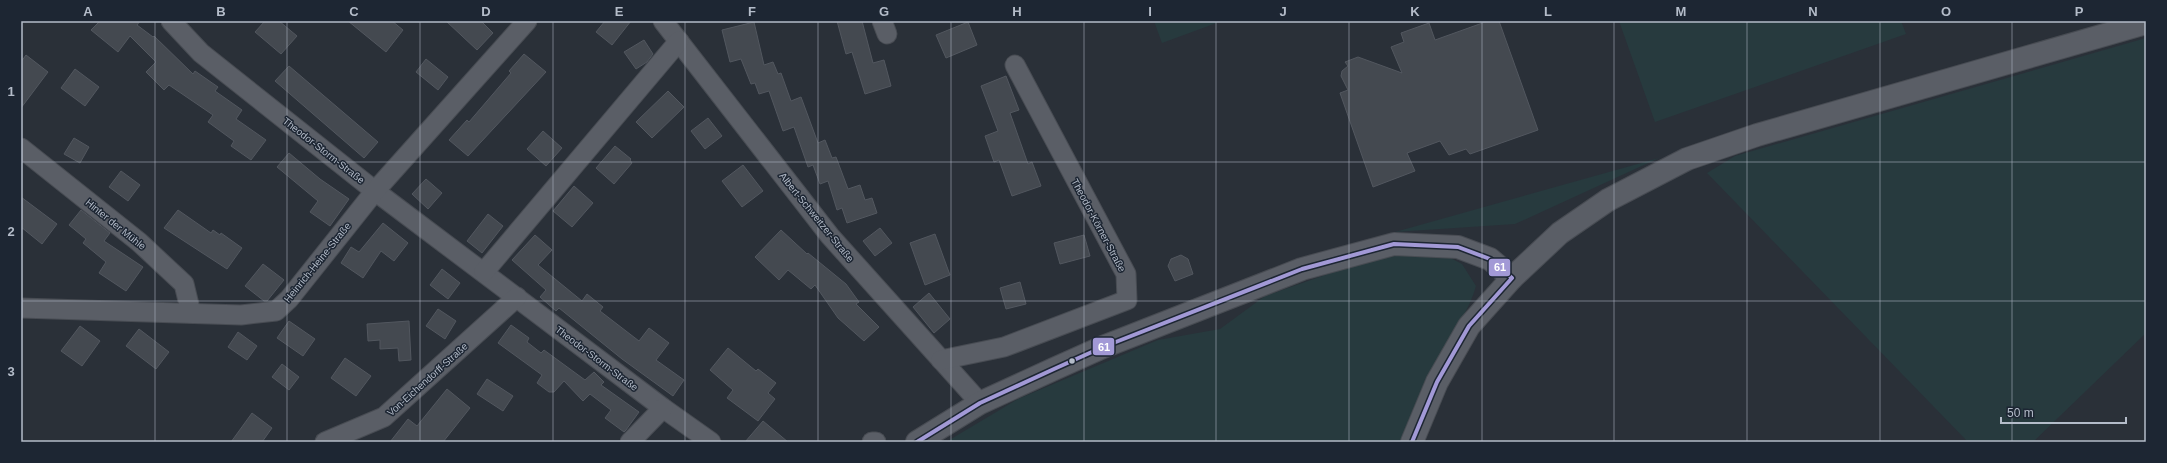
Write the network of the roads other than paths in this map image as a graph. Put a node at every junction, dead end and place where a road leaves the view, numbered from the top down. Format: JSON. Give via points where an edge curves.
{"nodes":[{"id":1,"x":171,"y":21,"type":"edge"},
{"id":2,"x":527,"y":21,"type":"edge"},
{"id":3,"x":663,"y":21,"type":"edge"},
{"id":4,"x":2146,"y":23,"type":"edge"},
{"id":5,"x":679,"y":41,"type":"junction"},
{"id":6,"x":1015,"y":65,"type":"dead end"},
{"id":7,"x":21,"y":148,"type":"edge"},
{"id":8,"x":375,"y":191,"type":"junction"},
{"id":9,"x":484,"y":272,"type":"junction"},
{"id":10,"x":1512,"y":278,"type":"junction"},
{"id":11,"x":517,"y":297,"type":"junction"},
{"id":12,"x":21,"y":308,"type":"edge"},
{"id":13,"x":191,"y":313,"type":"junction"},
{"id":14,"x":941,"y":360,"type":"junction"},
{"id":15,"x":980,"y":403,"type":"junction"},
{"id":16,"x":663,"y":408,"type":"junction"},
{"id":17,"x":325,"y":442,"type":"edge"},
{"id":18,"x":630,"y":442,"type":"edge"},
{"id":19,"x":711,"y":442,"type":"edge"},
{"id":20,"x":872,"y":442,"type":"edge"},
{"id":21,"x":876,"y":442,"type":"edge"},
{"id":22,"x":917,"y":442,"type":"edge"},
{"id":23,"x":1412,"y":442,"type":"edge"}],
"edges":[{"from":1,"to":8,"type":"street","name":"Theodor-Storm-Straße","via":[[201,53]]},
{"from":2,"to":8,"type":"street","name":"Heinrich-Heine-Straße"},
{"from":3,"to":5,"type":"street","name":"Albert-Schweitzer-Straße"},
{"from":4,"to":10,"type":"street","via":[[1756,135],[1687,158],[1608,200],[1560,233]]},
{"from":5,"to":9,"type":"street"},
{"from":5,"to":14,"type":"street","name":"Albert-Schweitzer-Straße","via":[[830,236]]},
{"from":6,"to":14,"type":"street","name":"Theodor-Körner-Straße","via":[[1126,274],[1127,300],[1004,347]]},
{"from":7,"to":13,"type":"street","name":"Hinter der Mühle","via":[[139,242],[184,284]]},
{"from":8,"to":9,"type":"street","name":"Theodor-Storm-Straße"},
{"from":8,"to":13,"type":"street","name":"Heinrich-Heine-Straße","via":[[289,299],[276,310],[241,315]]},
{"from":9,"to":11,"type":"street","name":"Theodor-Storm-Straße"},
{"from":10,"to":15,"type":"street","via":[[1490,259],[1458,247],[1394,244],[1302,269],[1103,347]]},
{"from":10,"to":23,"type":"street","via":[[1469,326],[1437,382]]},
{"from":11,"to":16,"type":"street","name":"Theodor-Storm-Straße"},
{"from":11,"to":17,"type":"street","name":"Von-Eichendorff-Straße","via":[[384,417]]},
{"from":12,"to":13,"type":"street","name":"Heinrich-Heine-Straße"},
{"from":14,"to":15,"type":"street","name":"Albert-Schweitzer-Straße"},
{"from":15,"to":22,"type":"street"},
{"from":16,"to":18,"type":"street"},
{"from":16,"to":19,"type":"street","name":"Theodor-Storm-Straße"},
{"from":20,"to":21,"type":"street"}]}
